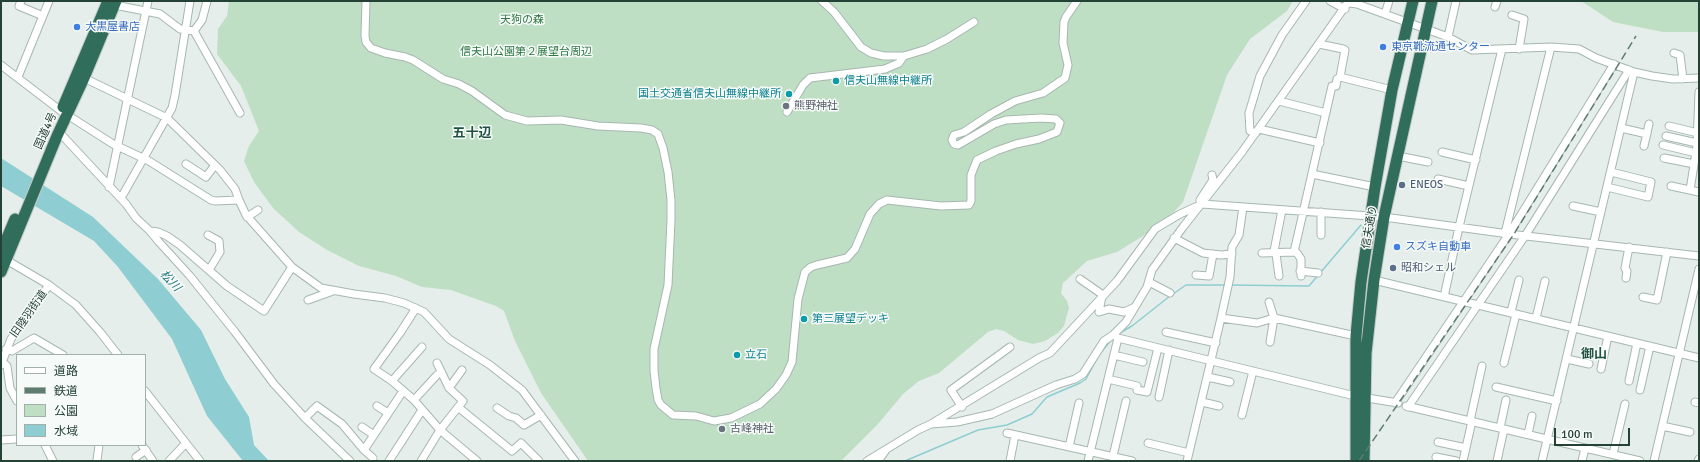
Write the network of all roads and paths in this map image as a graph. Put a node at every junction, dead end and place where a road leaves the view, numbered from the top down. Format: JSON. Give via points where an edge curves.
{"nodes":[{"id":1,"x":21,"y":1,"type":"edge"},
{"id":2,"x":49,"y":1,"type":"edge"},
{"id":3,"x":148,"y":1,"type":"edge"},
{"id":4,"x":190,"y":1,"type":"edge"},
{"id":5,"x":206,"y":1,"type":"edge"},
{"id":6,"x":366,"y":1,"type":"edge"},
{"id":7,"x":822,"y":1,"type":"edge"},
{"id":8,"x":1077,"y":1,"type":"edge"},
{"id":9,"x":1306,"y":1,"type":"edge"},
{"id":10,"x":1330,"y":1,"type":"edge"},
{"id":11,"x":1389,"y":1,"type":"edge"},
{"id":12,"x":1413,"y":1,"type":"edge"},
{"id":13,"x":1432,"y":1,"type":"edge"},
{"id":14,"x":1456,"y":1,"type":"edge"},
{"id":15,"x":109,"y":2,"type":"edge"},
{"id":16,"x":1348,"y":4,"type":"edge"},
{"id":17,"x":146,"y":10,"type":"junction"},
{"id":18,"x":1385,"y":14,"type":"junction"},
{"id":19,"x":1512,"y":15,"type":"dead end"},
{"id":20,"x":43,"y":16,"type":"junction"},
{"id":21,"x":974,"y":22,"type":"dead end"},
{"id":22,"x":1408,"y":23,"type":"junction"},
{"id":23,"x":185,"y":30,"type":"junction"},
{"id":24,"x":1426,"y":30,"type":"junction"},
{"id":25,"x":194,"y":31,"type":"junction"},
{"id":26,"x":1448,"y":37,"type":"junction"},
{"id":27,"x":1319,"y":44,"type":"junction"},
{"id":28,"x":1551,"y":47,"type":"junction"},
{"id":29,"x":1519,"y":49,"type":"junction"},
{"id":30,"x":1502,"y":50,"type":"junction"},
{"id":31,"x":1674,"y":54,"type":"dead end"},
{"id":32,"x":904,"y":56,"type":"junction"},
{"id":33,"x":1614,"y":64,"type":"junction"},
{"id":34,"x":1,"y":65,"type":"edge"},
{"id":35,"x":1631,"y":71,"type":"junction"},
{"id":36,"x":18,"y":77,"type":"junction"},
{"id":37,"x":1340,"y":77,"type":"junction"},
{"id":38,"x":84,"y":78,"type":"junction"},
{"id":39,"x":1699,"y":78,"type":"edge"},
{"id":40,"x":1683,"y":79,"type":"junction"},
{"id":41,"x":1392,"y":90,"type":"junction"},
{"id":42,"x":1699,"y":92,"type":"edge"},
{"id":43,"x":127,"y":98,"type":"junction"},
{"id":44,"x":1279,"y":101,"type":"junction"},
{"id":45,"x":1699,"y":109,"type":"edge"},
{"id":46,"x":787,"y":112,"type":"dead end"},
{"id":47,"x":1326,"y":112,"type":"junction"},
{"id":48,"x":64,"y":113,"type":"junction"},
{"id":49,"x":240,"y":113,"type":"dead end"},
{"id":50,"x":167,"y":118,"type":"junction"},
{"id":51,"x":1649,"y":124,"type":"dead end"},
{"id":52,"x":1669,"y":126,"type":"dead end"},
{"id":53,"x":1621,"y":128,"type":"junction"},
{"id":54,"x":1257,"y":131,"type":"junction"},
{"id":55,"x":56,"y":133,"type":"junction"},
{"id":56,"x":1698,"y":133,"type":"junction"},
{"id":57,"x":1647,"y":134,"type":"junction"},
{"id":58,"x":1666,"y":136,"type":"dead end"},
{"id":59,"x":1320,"y":143,"type":"junction"},
{"id":60,"x":1697,"y":143,"type":"junction"},
{"id":61,"x":118,"y":145,"type":"junction"},
{"id":62,"x":1663,"y":145,"type":"dead end"},
{"id":63,"x":1644,"y":146,"type":"dead end"},
{"id":64,"x":1442,"y":152,"type":"dead end"},
{"id":65,"x":1696,"y":153,"type":"junction"},
{"id":66,"x":1398,"y":156,"type":"junction"},
{"id":67,"x":144,"y":158,"type":"junction"},
{"id":68,"x":1664,"y":158,"type":"dead end"},
{"id":69,"x":1476,"y":160,"type":"junction"},
{"id":70,"x":1428,"y":162,"type":"dead end"},
{"id":71,"x":186,"y":164,"type":"dead end"},
{"id":72,"x":1694,"y":164,"type":"junction"},
{"id":73,"x":216,"y":165,"type":"junction"},
{"id":74,"x":1611,"y":172,"type":"junction"},
{"id":75,"x":1312,"y":174,"type":"junction"},
{"id":76,"x":1212,"y":175,"type":"dead end"},
{"id":77,"x":1438,"y":179,"type":"dead end"},
{"id":78,"x":109,"y":186,"type":"junction"},
{"id":79,"x":1469,"y":186,"type":"junction"},
{"id":80,"x":1671,"y":186,"type":"dead end"},
{"id":81,"x":1375,"y":187,"type":"junction"},
{"id":82,"x":1607,"y":188,"type":"junction"},
{"id":83,"x":1690,"y":190,"type":"junction"},
{"id":84,"x":1699,"y":192,"type":"edge"},
{"id":85,"x":121,"y":198,"type":"junction"},
{"id":86,"x":239,"y":200,"type":"junction"},
{"id":87,"x":1202,"y":204,"type":"junction"},
{"id":88,"x":1573,"y":206,"type":"dead end"},
{"id":89,"x":1243,"y":207,"type":"junction"},
{"id":90,"x":258,"y":210,"type":"dead end"},
{"id":91,"x":1282,"y":210,"type":"junction"},
{"id":92,"x":1303,"y":211,"type":"junction"},
{"id":93,"x":1321,"y":212,"type":"junction"},
{"id":94,"x":1601,"y":212,"type":"junction"},
{"id":95,"x":247,"y":216,"type":"junction"},
{"id":96,"x":1371,"y":217,"type":"junction"},
{"id":97,"x":1384,"y":217,"type":"junction"},
{"id":98,"x":1459,"y":227,"type":"junction"},
{"id":99,"x":150,"y":231,"type":"junction"},
{"id":100,"x":1507,"y":234,"type":"junction"},
{"id":101,"x":208,"y":235,"type":"dead end"},
{"id":102,"x":1321,"y":235,"type":"dead end"},
{"id":103,"x":1525,"y":236,"type":"junction"},
{"id":104,"x":1174,"y":238,"type":"junction"},
{"id":105,"x":1594,"y":243,"type":"junction"},
{"id":106,"x":1630,"y":247,"type":"junction"},
{"id":107,"x":1294,"y":252,"type":"junction"},
{"id":108,"x":1667,"y":252,"type":"junction"},
{"id":109,"x":1262,"y":253,"type":"dead end"},
{"id":110,"x":1275,"y":253,"type":"junction"},
{"id":111,"x":1213,"y":254,"type":"junction"},
{"id":112,"x":1232,"y":254,"type":"junction"},
{"id":113,"x":4,"y":255,"type":"edge"},
{"id":114,"x":1699,"y":256,"type":"edge"},
{"id":115,"x":292,"y":267,"type":"junction"},
{"id":116,"x":1699,"y":269,"type":"edge"},
{"id":117,"x":208,"y":270,"type":"junction"},
{"id":118,"x":1,"y":272,"type":"edge"},
{"id":119,"x":1318,"y":273,"type":"dead end"},
{"id":120,"x":1196,"y":275,"type":"dead end"},
{"id":121,"x":1278,"y":276,"type":"dead end"},
{"id":122,"x":1626,"y":278,"type":"dead end"},
{"id":123,"x":1080,"y":279,"type":"dead end"},
{"id":124,"x":1374,"y":280,"type":"junction"},
{"id":125,"x":1519,"y":280,"type":"dead end"},
{"id":126,"x":1545,"y":281,"type":"dead end"},
{"id":127,"x":1149,"y":282,"type":"junction"},
{"id":128,"x":49,"y":285,"type":"junction"},
{"id":129,"x":334,"y":290,"type":"junction"},
{"id":130,"x":1170,"y":293,"type":"dead end"},
{"id":131,"x":1103,"y":296,"type":"junction"},
{"id":132,"x":1444,"y":297,"type":"junction"},
{"id":133,"x":1643,"y":297,"type":"dead end"},
{"id":134,"x":308,"y":300,"type":"dead end"},
{"id":135,"x":1465,"y":301,"type":"junction"},
{"id":136,"x":1269,"y":302,"type":"dead end"},
{"id":137,"x":1478,"y":304,"type":"junction"},
{"id":138,"x":1135,"y":307,"type":"junction"},
{"id":139,"x":416,"y":308,"type":"junction"},
{"id":140,"x":1514,"y":313,"type":"junction"},
{"id":141,"x":1221,"y":318,"type":"junction"},
{"id":142,"x":1274,"y":318,"type":"junction"},
{"id":143,"x":1536,"y":318,"type":"junction"},
{"id":144,"x":1574,"y":328,"type":"junction"},
{"id":145,"x":1166,"y":332,"type":"dead end"},
{"id":146,"x":1116,"y":336,"type":"junction"},
{"id":147,"x":1356,"y":336,"type":"junction"},
{"id":148,"x":1608,"y":336,"type":"junction"},
{"id":149,"x":1270,"y":342,"type":"dead end"},
{"id":150,"x":1216,"y":343,"type":"junction"},
{"id":151,"x":1637,"y":343,"type":"junction"},
{"id":152,"x":1650,"y":346,"type":"junction"},
{"id":153,"x":422,"y":347,"type":"dead end"},
{"id":154,"x":1010,"y":347,"type":"dead end"},
{"id":155,"x":1158,"y":348,"type":"junction"},
{"id":156,"x":6,"y":349,"type":"junction"},
{"id":157,"x":1169,"y":350,"type":"junction"},
{"id":158,"x":1679,"y":353,"type":"junction"},
{"id":159,"x":59,"y":354,"type":"edge"},
{"id":160,"x":117,"y":354,"type":"edge"},
{"id":161,"x":1114,"y":355,"type":"junction"},
{"id":162,"x":1699,"y":358,"type":"edge"},
{"id":163,"x":1567,"y":359,"type":"junction"},
{"id":164,"x":1212,"y":360,"type":"junction"},
{"id":165,"x":1,"y":362,"type":"edge"},
{"id":166,"x":1143,"y":362,"type":"dead end"},
{"id":167,"x":437,"y":363,"type":"dead end"},
{"id":168,"x":1504,"y":363,"type":"dead end"},
{"id":169,"x":1589,"y":364,"type":"dead end"},
{"id":170,"x":1482,"y":366,"type":"dead end"},
{"id":171,"x":1601,"y":369,"type":"dead end"},
{"id":172,"x":462,"y":370,"type":"dead end"},
{"id":173,"x":1253,"y":370,"type":"junction"},
{"id":174,"x":437,"y":375,"type":"dead end"},
{"id":175,"x":1208,"y":377,"type":"junction"},
{"id":176,"x":1108,"y":379,"type":"junction"},
{"id":177,"x":1628,"y":381,"type":"dead end"},
{"id":178,"x":392,"y":382,"type":"junction"},
{"id":179,"x":1230,"y":382,"type":"dead end"},
{"id":180,"x":1496,"y":387,"type":"dead end"},
{"id":181,"x":449,"y":388,"type":"junction"},
{"id":182,"x":1640,"y":390,"type":"dead end"},
{"id":183,"x":403,"y":391,"type":"junction"},
{"id":184,"x":146,"y":396,"type":"edge"},
{"id":185,"x":1360,"y":396,"type":"junction"},
{"id":186,"x":1159,"y":397,"type":"dead end"},
{"id":187,"x":16,"y":399,"type":"edge"},
{"id":188,"x":414,"y":400,"type":"junction"},
{"id":189,"x":1506,"y":400,"type":"dead end"},
{"id":190,"x":1126,"y":401,"type":"dead end"},
{"id":191,"x":1202,"y":402,"type":"junction"},
{"id":192,"x":1557,"y":402,"type":"junction"},
{"id":193,"x":1079,"y":403,"type":"dead end"},
{"id":194,"x":1624,"y":404,"type":"dead end"},
{"id":195,"x":377,"y":406,"type":"dead end"},
{"id":196,"x":1219,"y":406,"type":"dead end"},
{"id":197,"x":458,"y":407,"type":"junction"},
{"id":198,"x":962,"y":407,"type":"junction"},
{"id":199,"x":497,"y":408,"type":"dead end"},
{"id":200,"x":422,"y":410,"type":"junction"},
{"id":201,"x":388,"y":414,"type":"junction"},
{"id":202,"x":541,"y":415,"type":"junction"},
{"id":203,"x":1242,"y":415,"type":"dead end"},
{"id":204,"x":1532,"y":416,"type":"dead end"},
{"id":205,"x":305,"y":418,"type":"junction"},
{"id":206,"x":1471,"y":421,"type":"junction"},
{"id":207,"x":931,"y":424,"type":"junction"},
{"id":208,"x":1662,"y":426,"type":"junction"},
{"id":209,"x":362,"y":427,"type":"dead end"},
{"id":210,"x":1502,"y":428,"type":"junction"},
{"id":211,"x":440,"y":430,"type":"junction"},
{"id":212,"x":1690,"y":432,"type":"dead end"},
{"id":213,"x":1007,"y":433,"type":"dead end"},
{"id":214,"x":1528,"y":434,"type":"junction"},
{"id":215,"x":374,"y":435,"type":"junction"},
{"id":216,"x":1015,"y":435,"type":"junction"},
{"id":217,"x":16,"y":439,"type":"edge"},
{"id":218,"x":1548,"y":439,"type":"junction"},
{"id":219,"x":1,"y":440,"type":"edge"},
{"id":220,"x":1438,"y":442,"type":"dead end"},
{"id":221,"x":186,"y":443,"type":"junction"},
{"id":222,"x":1148,"y":443,"type":"dead end"},
{"id":223,"x":45,"y":446,"type":"edge"},
{"id":224,"x":99,"y":446,"type":"edge"},
{"id":225,"x":1069,"y":447,"type":"junction"},
{"id":226,"x":144,"y":448,"type":"edge"},
{"id":227,"x":1466,"y":448,"type":"junction"},
{"id":228,"x":1585,"y":448,"type":"junction"},
{"id":229,"x":364,"y":450,"type":"junction"},
{"id":230,"x":886,"y":450,"type":"junction"},
{"id":231,"x":1090,"y":451,"type":"junction"},
{"id":232,"x":1189,"y":453,"type":"junction"},
{"id":233,"x":1113,"y":456,"type":"junction"},
{"id":234,"x":136,"y":457,"type":"dead end"},
{"id":235,"x":1436,"y":457,"type":"dead end"},
{"id":236,"x":1617,"y":457,"type":"edge"},
{"id":237,"x":97,"y":460,"type":"edge"},
{"id":238,"x":374,"y":460,"type":"edge"},
{"id":239,"x":472,"y":460,"type":"edge"},
{"id":240,"x":53,"y":461,"type":"edge"},
{"id":241,"x":153,"y":461,"type":"edge"},
{"id":242,"x":169,"y":461,"type":"edge"},
{"id":243,"x":200,"y":461,"type":"edge"},
{"id":244,"x":350,"y":461,"type":"edge"},
{"id":245,"x":389,"y":461,"type":"edge"},
{"id":246,"x":421,"y":461,"type":"edge"},
{"id":247,"x":539,"y":461,"type":"edge"},
{"id":248,"x":575,"y":461,"type":"edge"},
{"id":249,"x":867,"y":461,"type":"edge"},
{"id":250,"x":878,"y":461,"type":"edge"},
{"id":251,"x":1010,"y":461,"type":"edge"},
{"id":252,"x":1088,"y":461,"type":"edge"},
{"id":253,"x":1132,"y":461,"type":"edge"},
{"id":254,"x":1187,"y":461,"type":"edge"},
{"id":255,"x":1356,"y":461,"type":"edge"},
{"id":256,"x":1364,"y":461,"type":"edge"},
{"id":257,"x":1456,"y":461,"type":"edge"},
{"id":258,"x":1463,"y":461,"type":"edge"},
{"id":259,"x":1497,"y":461,"type":"edge"},
{"id":260,"x":1542,"y":461,"type":"edge"},
{"id":261,"x":1582,"y":461,"type":"edge"},
{"id":262,"x":1640,"y":461,"type":"edge"},
{"id":263,"x":1654,"y":461,"type":"edge"}],
"edges":[{"from":1,"to":20,"type":"street","via":[[18,6]]},
{"from":2,"to":20,"type":"street"},
{"from":3,"to":17,"type":"street"},
{"from":4,"to":23,"type":"street"},
{"from":5,"to":25,"type":"street","via":[[202,20]]},
{"from":6,"to":8,"type":"street","via":[[364,30],[368,46],[379,52],[413,60],[472,91],[504,115],[527,121],[561,120],[598,126],[641,128],[658,134],[668,172],[671,220],[668,285],[654,349],[658,400],[673,415],[696,416],[714,421],[731,418],[760,404],[776,389],[792,362],[798,299],[806,272],[817,265],[848,258],[855,249],[870,214],[879,204],[887,200],[941,206],[968,205],[971,201],[971,175],[977,160],[1016,144],[1038,140],[1057,132],[1060,123],[1056,119],[1006,120],[958,145],[952,140],[954,135],[964,132],[991,114],[1015,101],[1043,93],[1064,78],[1068,65],[1063,43],[1064,22]]},
{"from":7,"to":32,"type":"street","via":[[866,50],[884,56]]},
{"from":9,"to":54,"type":"street","via":[[1282,35],[1260,76],[1249,113],[1250,130]]},
{"from":10,"to":16,"type":"street"},
{"from":11,"to":18,"type":"street"},
{"from":12,"to":22,"type":"highway","name":"信夫通り"},
{"from":13,"to":24,"type":"highway","name":"信夫通り"},
{"from":14,"to":26,"type":"street"},
{"from":15,"to":17,"type":"street"},
{"from":15,"to":38,"type":"highway","name":"国道4号"},
{"from":15,"to":48,"type":"highway","name":"国道4号"},
{"from":16,"to":18,"type":"street","via":[[1357,4]]},
{"from":16,"to":27,"type":"street"},
{"from":17,"to":23,"type":"street","via":[[160,14]]},
{"from":17,"to":43,"type":"street"},
{"from":18,"to":22,"type":"street"},
{"from":19,"to":29,"type":"street","via":[[1524,19]]},
{"from":20,"to":36,"type":"street"},
{"from":21,"to":32,"type":"street","via":[[934,46]]},
{"from":22,"to":24,"type":"street"},
{"from":22,"to":41,"type":"highway","name":"信夫通り"},
{"from":23,"to":25,"type":"street"},
{"from":23,"to":50,"type":"street","via":[[176,95]]},
{"from":24,"to":26,"type":"street"},
{"from":24,"to":66,"type":"highway","name":"信夫通り"},
{"from":25,"to":49,"type":"street"},
{"from":26,"to":30,"type":"street","via":[[1472,50]]},
{"from":27,"to":37,"type":"street","via":[[1345,50]]},
{"from":27,"to":44,"type":"street"},
{"from":28,"to":29,"type":"street"},
{"from":28,"to":33,"type":"street","via":[[1579,49]]},
{"from":28,"to":100,"type":"street"},
{"from":29,"to":30,"type":"street"},
{"from":30,"to":69,"type":"street"},
{"from":31,"to":40,"type":"street","via":[[1680,56]]},
{"from":32,"to":46,"type":"street","via":[[900,63],[885,69],[810,78]]},
{"from":33,"to":35,"type":"street"},
{"from":33,"to":100,"type":"street"},
{"from":34,"to":36,"type":"street"},
{"from":35,"to":40,"type":"street"},
{"from":35,"to":53,"type":"street"},
{"from":35,"to":103,"type":"street"},
{"from":36,"to":48,"type":"street"},
{"from":37,"to":41,"type":"street"},
{"from":37,"to":47,"type":"street","via":[[1336,86],[1332,86]]},
{"from":38,"to":43,"type":"street"},
{"from":38,"to":48,"type":"highway","name":"国道4号"},
{"from":39,"to":40,"type":"street"},
{"from":41,"to":81,"type":"highway","name":"信夫通り"},
{"from":42,"to":45,"type":"street"},
{"from":43,"to":50,"type":"street"},
{"from":43,"to":61,"type":"street"},
{"from":44,"to":47,"type":"street"},
{"from":44,"to":54,"type":"street"},
{"from":45,"to":56,"type":"street"},
{"from":47,"to":59,"type":"street"},
{"from":48,"to":55,"type":"highway","name":"国道4号"},
{"from":48,"to":61,"type":"street"},
{"from":50,"to":67,"type":"street"},
{"from":50,"to":73,"type":"street"},
{"from":51,"to":57,"type":"street"},
{"from":52,"to":56,"type":"street"},
{"from":53,"to":57,"type":"street"},
{"from":53,"to":74,"type":"street"},
{"from":54,"to":59,"type":"street"},
{"from":54,"to":87,"type":"street"},
{"from":55,"to":78,"type":"street"},
{"from":55,"to":113,"type":"highway","name":"国道4号"},
{"from":56,"to":60,"type":"street"},
{"from":57,"to":63,"type":"street"},
{"from":58,"to":60,"type":"street"},
{"from":59,"to":75,"type":"street"},
{"from":60,"to":65,"type":"street"},
{"from":61,"to":67,"type":"street"},
{"from":61,"to":78,"type":"street"},
{"from":62,"to":65,"type":"street"},
{"from":64,"to":69,"type":"street"},
{"from":65,"to":72,"type":"street"},
{"from":66,"to":70,"type":"street"},
{"from":66,"to":97,"type":"highway","name":"信夫通り"},
{"from":67,"to":85,"type":"street"},
{"from":67,"to":86,"type":"street","via":[[211,200]]},
{"from":68,"to":72,"type":"street"},
{"from":69,"to":79,"type":"street"},
{"from":71,"to":73,"type":"street","via":[[206,177]]},
{"from":72,"to":83,"type":"street"},
{"from":73,"to":86,"type":"street","via":[[235,189]]},
{"from":74,"to":82,"type":"street"},
{"from":74,"to":82,"type":"street","via":[[1651,182],[1648,197]]},
{"from":75,"to":81,"type":"street"},
{"from":75,"to":92,"type":"street"},
{"from":76,"to":87,"type":"street","via":[[1213,180],[1201,198]]},
{"from":77,"to":79,"type":"street"},
{"from":78,"to":85,"type":"street"},
{"from":79,"to":98,"type":"street"},
{"from":80,"to":83,"type":"street"},
{"from":81,"to":96,"type":"highway","name":"信夫通り"},
{"from":82,"to":94,"type":"street"},
{"from":83,"to":84,"type":"street"},
{"from":85,"to":99,"type":"street"},
{"from":86,"to":95,"type":"street"},
{"from":87,"to":89,"type":"street"},
{"from":87,"to":104,"type":"street"},
{"from":87,"to":131,"type":"street","via":[[1155,229],[1117,282]]},
{"from":88,"to":94,"type":"street"},
{"from":89,"to":91,"type":"street"},
{"from":89,"to":112,"type":"street"},
{"from":90,"to":95,"type":"street"},
{"from":91,"to":92,"type":"street"},
{"from":91,"to":110,"type":"street"},
{"from":92,"to":93,"type":"street"},
{"from":92,"to":107,"type":"street"},
{"from":93,"to":96,"type":"street"},
{"from":93,"to":102,"type":"street"},
{"from":94,"to":105,"type":"street"},
{"from":95,"to":115,"type":"street"},
{"from":96,"to":97,"type":"street"},
{"from":96,"to":147,"type":"highway","name":"信夫通り"},
{"from":97,"to":98,"type":"street"},
{"from":97,"to":124,"type":"highway","name":"信夫通り"},
{"from":98,"to":100,"type":"street"},
{"from":98,"to":132,"type":"street"},
{"from":99,"to":117,"type":"street","via":[[167,236]]},
{"from":99,"to":205,"type":"street","via":[[235,332],[274,384]]},
{"from":100,"to":103,"type":"street"},
{"from":100,"to":135,"type":"street"},
{"from":101,"to":117,"type":"street","via":[[219,241],[220,252]]},
{"from":103,"to":105,"type":"street"},
{"from":103,"to":137,"type":"street"},
{"from":104,"to":111,"type":"street","via":[[1199,251]]},
{"from":104,"to":127,"type":"street","via":[[1152,270]]},
{"from":105,"to":106,"type":"street"},
{"from":105,"to":144,"type":"street"},
{"from":106,"to":108,"type":"street"},
{"from":106,"to":122,"type":"street","via":[[1625,268]]},
{"from":107,"to":110,"type":"street"},
{"from":107,"to":119,"type":"street","via":[[1300,256],[1301,274]]},
{"from":108,"to":114,"type":"street"},
{"from":108,"to":133,"type":"street","via":[[1657,300]]},
{"from":109,"to":110,"type":"street"},
{"from":110,"to":121,"type":"street"},
{"from":111,"to":112,"type":"street"},
{"from":111,"to":120,"type":"street","via":[[1209,276]]},
{"from":112,"to":141,"type":"street","via":[[1230,278]]},
{"from":113,"to":118,"type":"highway","name":"国道4号"},
{"from":113,"to":128,"type":"street"},
{"from":115,"to":117,"type":"street","via":[[264,311]]},
{"from":115,"to":129,"type":"street","via":[[321,288]]},
{"from":116,"to":158,"type":"street"},
{"from":123,"to":131,"type":"street"},
{"from":124,"to":132,"type":"street"},
{"from":124,"to":185,"type":"highway","name":"信夫通り"},
{"from":125,"to":140,"type":"street"},
{"from":126,"to":143,"type":"street"},
{"from":127,"to":130,"type":"street"},
{"from":127,"to":138,"type":"street"},
{"from":128,"to":156,"type":"street","name":"旧陸羽街道"},
{"from":128,"to":160,"type":"street","via":[[76,305]]},
{"from":129,"to":134,"type":"street"},
{"from":129,"to":139,"type":"street","via":[[385,298]]},
{"from":131,"to":138,"type":"street","via":[[1099,312],[1109,309],[1124,312]]},
{"from":131,"to":198,"type":"street","via":[[1050,353]]},
{"from":132,"to":135,"type":"street"},
{"from":135,"to":137,"type":"street"},
{"from":135,"to":185,"type":"street","via":[[1397,403]]},
{"from":136,"to":142,"type":"street"},
{"from":137,"to":140,"type":"street"},
{"from":137,"to":206,"type":"street","via":[[1407,406]]},
{"from":138,"to":146,"type":"street"},
{"from":139,"to":178,"type":"street","via":[[374,369]]},
{"from":139,"to":202,"type":"street","via":[[424,312],[449,339],[522,390]]},
{"from":140,"to":143,"type":"street"},
{"from":140,"to":168,"type":"street"},
{"from":141,"to":142,"type":"street","via":[[1257,323]]},
{"from":141,"to":150,"type":"street"},
{"from":142,"to":147,"type":"street"},
{"from":142,"to":149,"type":"street"},
{"from":143,"to":144,"type":"street"},
{"from":144,"to":148,"type":"street"},
{"from":144,"to":163,"type":"street"},
{"from":145,"to":150,"type":"street"},
{"from":146,"to":155,"type":"street"},
{"from":146,"to":161,"type":"street"},
{"from":146,"to":207,"type":"street","via":[[1104,341],[1083,374],[1075,379],[992,414],[957,422]]},
{"from":147,"to":185,"type":"highway","name":"信夫通り"},
{"from":148,"to":151,"type":"street"},
{"from":148,"to":171,"type":"street"},
{"from":150,"to":164,"type":"street"},
{"from":151,"to":152,"type":"street"},
{"from":151,"to":177,"type":"street"},
{"from":152,"to":158,"type":"street"},
{"from":152,"to":182,"type":"street"},
{"from":153,"to":178,"type":"street"},
{"from":154,"to":198,"type":"street","via":[[951,390]]},
{"from":155,"to":157,"type":"street"},
{"from":155,"to":176,"type":"street","via":[[1147,392]]},
{"from":156,"to":159,"type":"street","via":[[12,351],[34,338]]},
{"from":156,"to":165,"type":"street","name":"旧陸羽街道"},
{"from":157,"to":164,"type":"street"},
{"from":157,"to":186,"type":"street"},
{"from":158,"to":162,"type":"street"},
{"from":158,"to":208,"type":"street"},
{"from":161,"to":166,"type":"street"},
{"from":161,"to":176,"type":"street"},
{"from":163,"to":169,"type":"street"},
{"from":163,"to":192,"type":"street"},
{"from":164,"to":173,"type":"street"},
{"from":164,"to":175,"type":"street"},
{"from":165,"to":187,"type":"street","via":[[7,366],[10,388]]},
{"from":167,"to":181,"type":"street"},
{"from":170,"to":206,"type":"street"},
{"from":172,"to":181,"type":"street"},
{"from":173,"to":185,"type":"street"},
{"from":173,"to":203,"type":"street"},
{"from":174,"to":188,"type":"street"},
{"from":175,"to":179,"type":"street"},
{"from":175,"to":191,"type":"street"},
{"from":176,"to":231,"type":"street"},
{"from":178,"to":183,"type":"street"},
{"from":180,"to":192,"type":"street"},
{"from":181,"to":197,"type":"street","via":[[463,401]]},
{"from":183,"to":188,"type":"street"},
{"from":183,"to":201,"type":"street"},
{"from":184,"to":221,"type":"street"},
{"from":185,"to":255,"type":"highway","name":"信夫通り"},
{"from":185,"to":256,"type":"highway","name":"信夫通り"},
{"from":188,"to":200,"type":"street"},
{"from":189,"to":210,"type":"street"},
{"from":190,"to":233,"type":"street"},
{"from":191,"to":196,"type":"street"},
{"from":191,"to":232,"type":"street"},
{"from":192,"to":218,"type":"street"},
{"from":193,"to":225,"type":"street"},
{"from":194,"to":236,"type":"street"},
{"from":195,"to":201,"type":"street"},
{"from":197,"to":211,"type":"street"},
{"from":197,"to":247,"type":"street","via":[[512,451],[521,443]]},
{"from":198,"to":207,"type":"street"},
{"from":199,"to":202,"type":"street","via":[[524,425]]},
{"from":200,"to":211,"type":"street"},
{"from":200,"to":245,"type":"street"},
{"from":201,"to":215,"type":"street"},
{"from":202,"to":248,"type":"street"},
{"from":204,"to":214,"type":"street"},
{"from":205,"to":229,"type":"street","via":[[317,406],[342,424]]},
{"from":205,"to":244,"type":"street"},
{"from":206,"to":210,"type":"street"},
{"from":206,"to":227,"type":"street"},
{"from":207,"to":230,"type":"street"},
{"from":208,"to":212,"type":"street"},
{"from":208,"to":263,"type":"street"},
{"from":209,"to":215,"type":"street"},
{"from":210,"to":214,"type":"street"},
{"from":210,"to":259,"type":"street"},
{"from":211,"to":239,"type":"street"},
{"from":211,"to":246,"type":"street"},
{"from":213,"to":216,"type":"street"},
{"from":214,"to":218,"type":"street"},
{"from":215,"to":229,"type":"street"},
{"from":216,"to":225,"type":"street"},
{"from":216,"to":251,"type":"street"},
{"from":217,"to":219,"type":"street"},
{"from":218,"to":228,"type":"street"},
{"from":218,"to":260,"type":"street"},
{"from":220,"to":227,"type":"street"},
{"from":221,"to":242,"type":"street"},
{"from":221,"to":243,"type":"street"},
{"from":222,"to":232,"type":"street"},
{"from":223,"to":240,"type":"street"},
{"from":224,"to":237,"type":"street"},
{"from":225,"to":231,"type":"street"},
{"from":226,"to":234,"type":"street"},
{"from":226,"to":241,"type":"street"},
{"from":227,"to":258,"type":"street"},
{"from":228,"to":236,"type":"street"},
{"from":228,"to":261,"type":"street"},
{"from":229,"to":238,"type":"street"},
{"from":230,"to":249,"type":"street"},
{"from":230,"to":250,"type":"street"},
{"from":231,"to":233,"type":"street"},
{"from":231,"to":252,"type":"street"},
{"from":232,"to":254,"type":"street"},
{"from":233,"to":253,"type":"street"},
{"from":235,"to":257,"type":"street"},
{"from":236,"to":262,"type":"street"}]}
